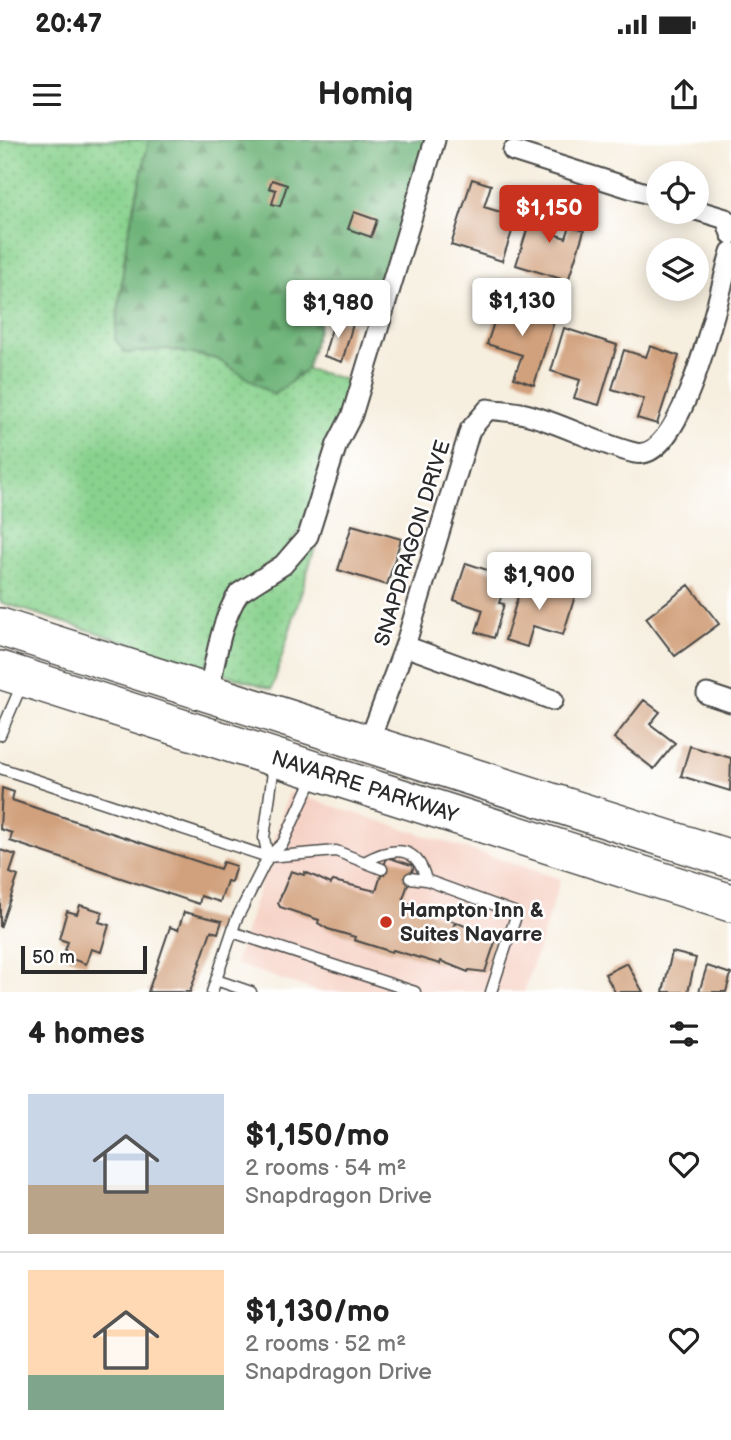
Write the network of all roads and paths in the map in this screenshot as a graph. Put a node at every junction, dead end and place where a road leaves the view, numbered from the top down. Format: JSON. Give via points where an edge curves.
{"nodes":[{"id":1,"x":435,"y":140,"type":"edge"},
{"id":2,"x":513,"y":151,"type":"dead end"},
{"id":3,"x":646,"y":193,"type":"edge"},
{"id":4,"x":709,"y":214,"type":"edge"},
{"id":5,"x":731,"y":234,"type":"edge"},
{"id":6,"x":731,"y":252,"type":"edge"},
{"id":7,"x":0,"y":627,"type":"edge"},
{"id":8,"x":405,"y":646,"type":"junction"},
{"id":9,"x":12,"y":675,"type":"edge"},
{"id":10,"x":208,"y":693,"type":"junction"},
{"id":11,"x":707,"y":694,"type":"dead end"},
{"id":12,"x":553,"y":700,"type":"dead end"},
{"id":13,"x":731,"y":702,"type":"edge"},
{"id":14,"x":0,"y":735,"type":"edge"},
{"id":15,"x":368,"y":744,"type":"junction"},
{"id":16,"x":275,"y":758,"type":"junction"},
{"id":17,"x":0,"y":768,"type":"edge"},
{"id":18,"x":316,"y":771,"type":"junction"},
{"id":19,"x":268,"y":857,"type":"junction"},
{"id":20,"x":731,"y":859,"type":"edge"},
{"id":21,"x":363,"y":862,"type":"junction"},
{"id":22,"x":382,"y":869,"type":"dead end"},
{"id":23,"x":410,"y":878,"type":"dead end"},
{"id":24,"x":426,"y":880,"type":"junction"},
{"id":25,"x":731,"y":903,"type":"edge"},
{"id":26,"x":232,"y":932,"type":"junction"},
{"id":27,"x":216,"y":981,"type":"junction"},
{"id":28,"x":212,"y":992,"type":"edge"},
{"id":29,"x":251,"y":992,"type":"edge"},
{"id":30,"x":415,"y":992,"type":"edge"},
{"id":31,"x":491,"y":992,"type":"edge"}],
"edges":[{"from":1,"to":10,"type":"street","via":[[352,415],[337,444],[308,536],[283,565],[239,593]]},
{"from":2,"to":3,"type":"street"},
{"from":4,"to":5,"type":"street","via":[[726,219]]},
{"from":6,"to":8,"type":"street","name":"SNAPDRAGON DRIVE","via":[[688,398],[674,428],[658,447],[638,454],[524,414],[488,409],[470,430]]},
{"from":7,"to":10,"type":"highway","name":"NAVARRE PARKWAY"},
{"from":8,"to":12,"type":"street"},
{"from":8,"to":15,"type":"street","name":"SNAPDRAGON DRIVE"},
{"from":9,"to":14,"type":"lane"},
{"from":9,"to":16,"type":"highway","name":"NAVARRE PARKWAY"},
{"from":10,"to":15,"type":"highway","name":"NAVARRE PARKWAY"},
{"from":11,"to":13,"type":"street"},
{"from":15,"to":20,"type":"highway","name":"NAVARRE PARKWAY"},
{"from":16,"to":18,"type":"highway","name":"NAVARRE PARKWAY"},
{"from":16,"to":19,"type":"lane","via":[[264,838]]},
{"from":17,"to":19,"type":"lane"},
{"from":18,"to":19,"type":"lane","via":[[283,843]]},
{"from":18,"to":25,"type":"highway","name":"NAVARRE PARKWAY"},
{"from":19,"to":21,"type":"lane","via":[[336,852]]},
{"from":19,"to":26,"type":"lane"},
{"from":21,"to":22,"type":"lane"},
{"from":21,"to":24,"type":"lane","via":[[385,850],[400,851],[423,865]]},
{"from":23,"to":24,"type":"lane"},
{"from":24,"to":31,"type":"lane","via":[[517,914]]},
{"from":26,"to":27,"type":"lane"},
{"from":26,"to":30,"type":"lane"},
{"from":27,"to":28,"type":"lane"},
{"from":27,"to":29,"type":"lane"}]}
